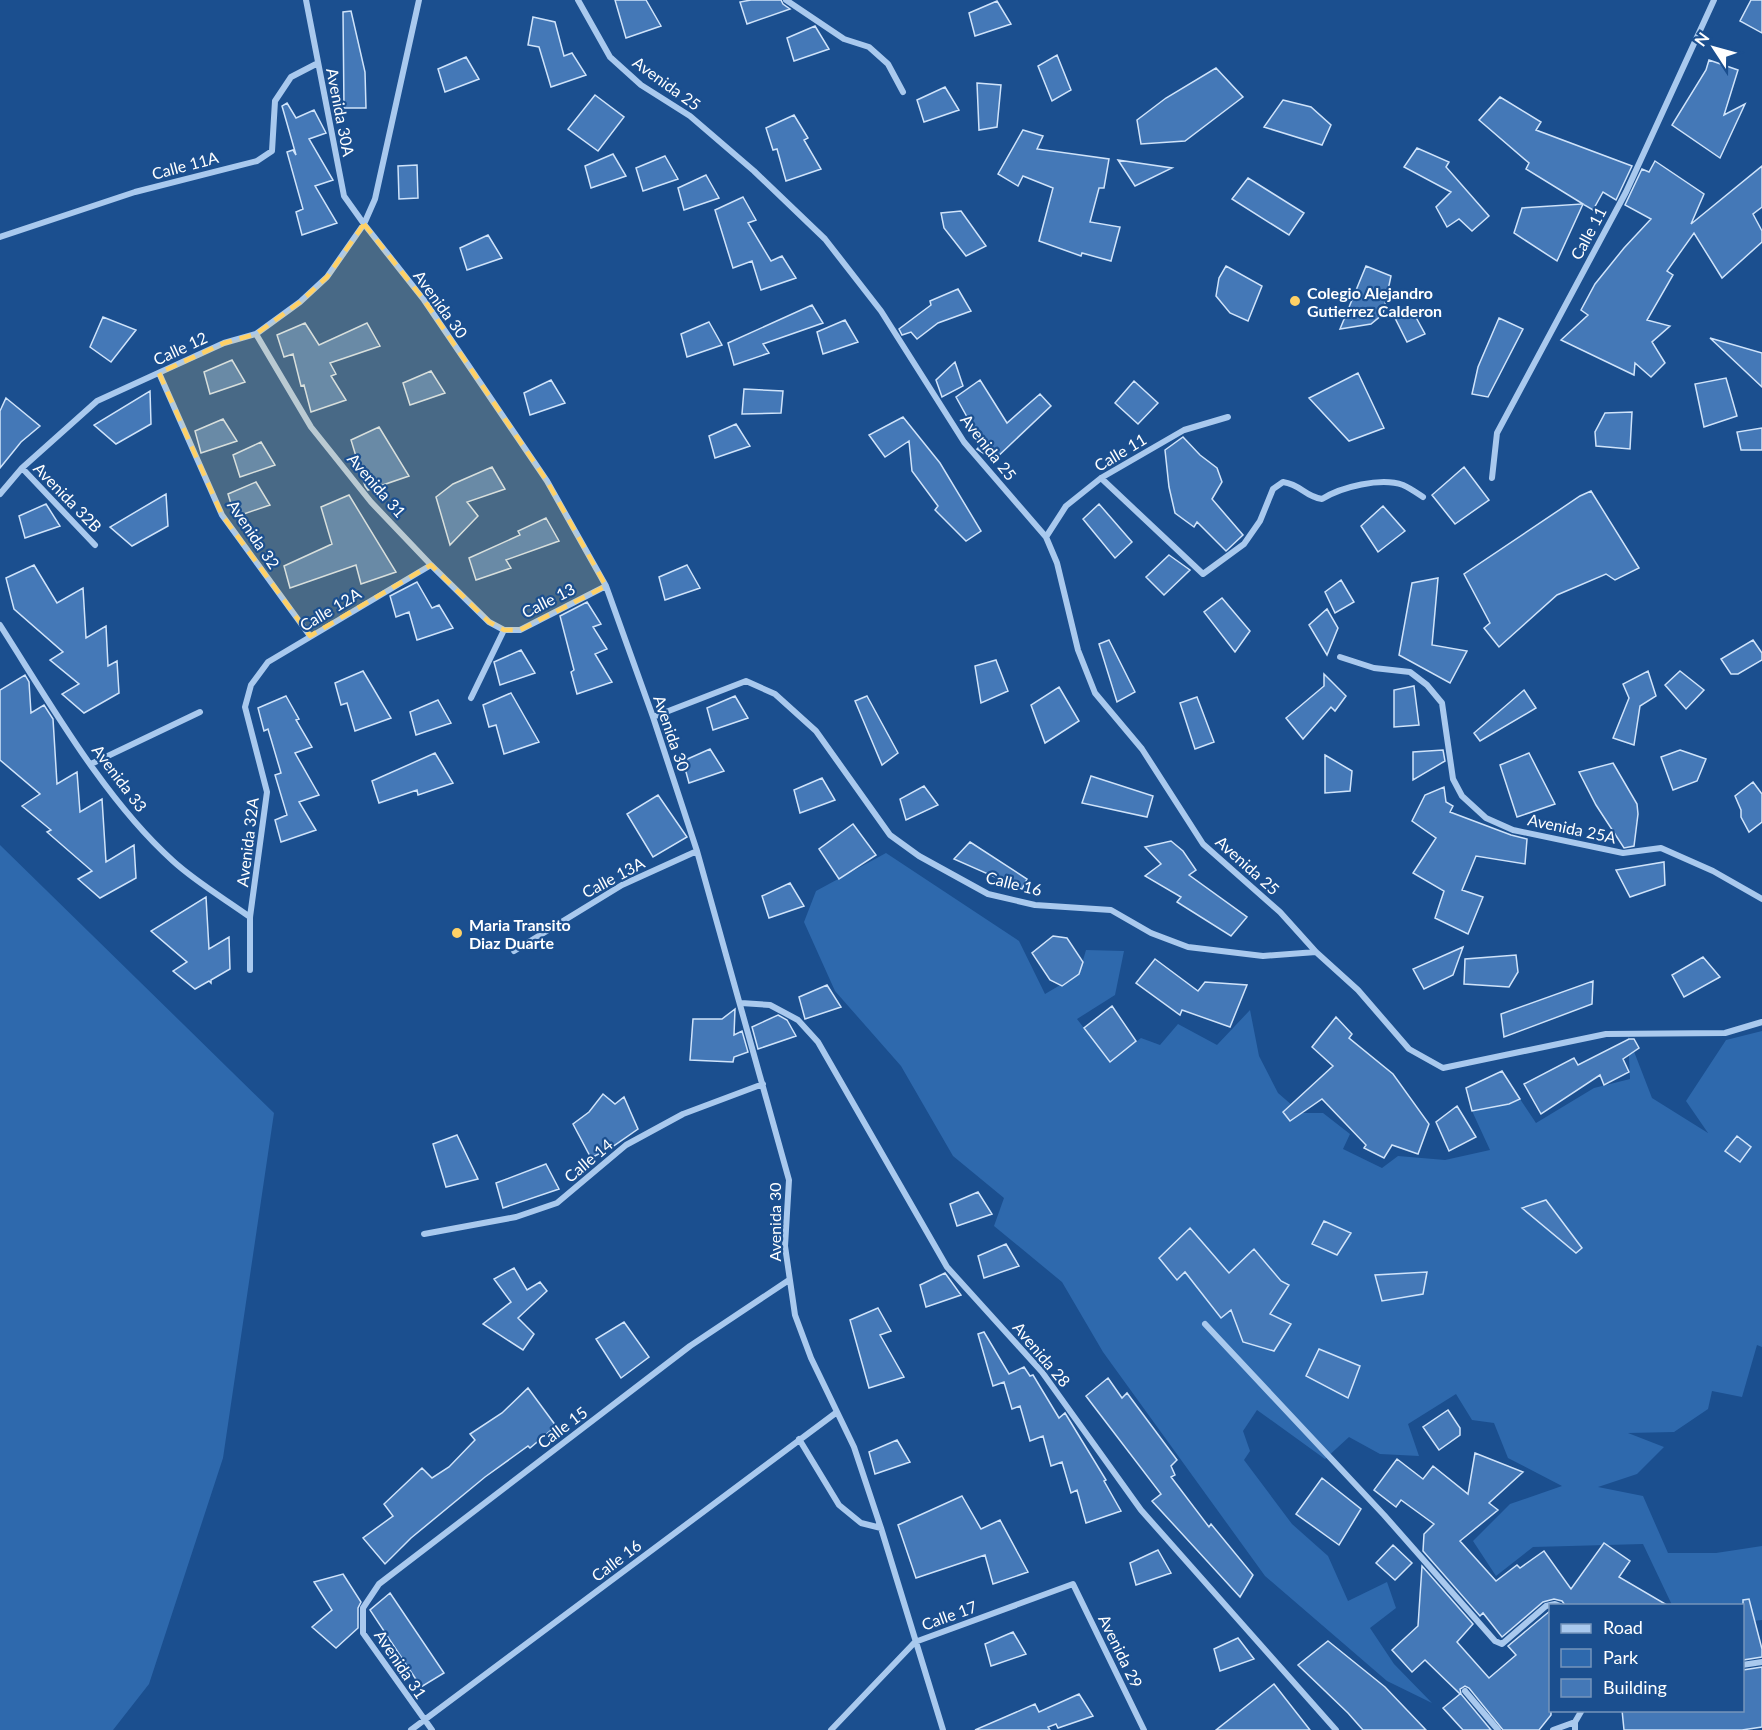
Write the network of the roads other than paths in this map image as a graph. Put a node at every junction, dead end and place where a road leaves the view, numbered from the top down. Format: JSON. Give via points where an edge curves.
{"nodes":[{"id":1,"x":306,"y":0,"type":"edge"},
{"id":2,"x":420,"y":0,"type":"edge"},
{"id":3,"x":578,"y":0,"type":"edge"},
{"id":4,"x":786,"y":0,"type":"edge"},
{"id":5,"x":1714,"y":0,"type":"edge"},
{"id":6,"x":318,"y":63,"type":"junction"},
{"id":7,"x":903,"y":92,"type":"dead end"},
{"id":8,"x":364,"y":224,"type":"junction"},
{"id":9,"x":0,"y":237,"type":"edge"},
{"id":10,"x":256,"y":334,"type":"junction"},
{"id":11,"x":159,"y":373,"type":"junction"},
{"id":12,"x":1227,"y":417,"type":"dead end"},
{"id":13,"x":22,"y":468,"type":"junction"},
{"id":14,"x":1101,"y":478,"type":"junction"},
{"id":15,"x":1492,"y":478,"type":"dead end"},
{"id":16,"x":0,"y":494,"type":"edge"},
{"id":17,"x":1423,"y":497,"type":"dead end"},
{"id":18,"x":1046,"y":537,"type":"junction"},
{"id":19,"x":95,"y":545,"type":"dead end"},
{"id":20,"x":431,"y":565,"type":"junction"},
{"id":21,"x":606,"y":586,"type":"junction"},
{"id":22,"x":0,"y":625,"type":"edge"},
{"id":23,"x":504,"y":630,"type":"junction"},
{"id":24,"x":310,"y":636,"type":"junction"},
{"id":25,"x":1340,"y":657,"type":"dead end"},
{"id":26,"x":251,"y":685,"type":"joint"},
{"id":27,"x":471,"y":699,"type":"dead end"},
{"id":28,"x":200,"y":712,"type":"dead end"},
{"id":29,"x":653,"y":717,"type":"junction"},
{"id":30,"x":91,"y":764,"type":"junction"},
{"id":31,"x":698,"y":851,"type":"junction"},
{"id":32,"x":1762,"y":899,"type":"edge"},
{"id":33,"x":250,"y":917,"type":"junction"},
{"id":34,"x":514,"y":951,"type":"dead end"},
{"id":35,"x":1316,"y":952,"type":"junction"},
{"id":36,"x":250,"y":970,"type":"dead end"},
{"id":37,"x":741,"y":1003,"type":"junction"},
{"id":38,"x":1762,"y":1022,"type":"edge"},
{"id":39,"x":762,"y":1084,"type":"junction"},
{"id":40,"x":424,"y":1234,"type":"dead end"},
{"id":41,"x":789,"y":1280,"type":"junction"},
{"id":42,"x":1205,"y":1324,"type":"dead end"},
{"id":43,"x":837,"y":1412,"type":"junction"},
{"id":44,"x":799,"y":1439,"type":"junction"},
{"id":45,"x":881,"y":1528,"type":"junction"},
{"id":46,"x":1073,"y":1584,"type":"joint"},
{"id":47,"x":1549,"y":1605,"type":"edge"},
{"id":48,"x":363,"y":1608,"type":"joint"},
{"id":49,"x":915,"y":1642,"type":"junction"},
{"id":50,"x":1762,"y":1662,"type":"edge"},
{"id":51,"x":1744,"y":1665,"type":"edge"},
{"id":52,"x":1465,"y":1691,"type":"dead end"},
{"id":53,"x":1581,"y":1712,"type":"edge"},
{"id":54,"x":424,"y":1720,"type":"junction"},
{"id":55,"x":1575,"y":1722,"type":"junction"},
{"id":56,"x":411,"y":1730,"type":"edge"},
{"id":57,"x":432,"y":1730,"type":"edge"},
{"id":58,"x":831,"y":1730,"type":"edge"},
{"id":59,"x":943,"y":1730,"type":"edge"},
{"id":60,"x":1144,"y":1730,"type":"edge"},
{"id":61,"x":1336,"y":1730,"type":"edge"},
{"id":62,"x":1498,"y":1730,"type":"edge"},
{"id":63,"x":1553,"y":1730,"type":"edge"},
{"id":64,"x":1575,"y":1730,"type":"edge"}],
"edges":[{"from":1,"to":6,"type":"street","name":"Avenida 30A"},
{"from":2,"to":8,"type":"street","via":[[375,199]]},
{"from":3,"to":18,"type":"street","name":"Avenida 25","via":[[610,57],[641,85],[690,116],[825,239],[881,311],[964,442]]},
{"from":4,"to":7,"type":"street","via":[[844,39],[869,47],[888,64]]},
{"from":5,"to":15,"type":"street","name":"Calle 11","via":[[1626,192],[1497,433]]},
{"from":6,"to":8,"type":"street","name":"Avenida 30A","via":[[344,196]]},
{"from":6,"to":9,"type":"street","name":"Calle 11A","via":[[291,77],[275,102],[272,151],[257,160],[135,192]]},
{"from":8,"to":10,"type":"street","name":"Calle 12","via":[[327,277]]},
{"from":8,"to":21,"type":"street","name":"Avenida 30","via":[[424,300],[547,481]]},
{"from":10,"to":11,"type":"street","name":"Calle 12","via":[[224,343]]},
{"from":10,"to":20,"type":"street","name":"Avenida 31","via":[[311,427],[371,502]]},
{"from":11,"to":13,"type":"street","name":"Calle 12","via":[[97,401]]},
{"from":11,"to":24,"type":"street","name":"Avenida 32","via":[[222,515]]},
{"from":12,"to":14,"type":"street","name":"Calle 11","via":[[1184,430]]},
{"from":13,"to":16,"type":"street","name":"Calle 12"},
{"from":13,"to":19,"type":"street","name":"Avenida 32B"},
{"from":14,"to":17,"type":"street","via":[[1203,574],[1244,544],[1260,521],[1273,489],[1283,482],[1294,484],[1312,498],[1322,499],[1381,481],[1403,485]]},
{"from":14,"to":18,"type":"street","name":"Calle 11","via":[[1066,506]]},
{"from":18,"to":35,"type":"street","name":"Avenida 25","via":[[1057,563],[1078,650],[1095,693],[1142,749],[1203,844],[1280,912]]},
{"from":20,"to":23,"type":"street","name":"Avenida 31","via":[[489,622]]},
{"from":20,"to":24,"type":"street","name":"Calle 12A"},
{"from":21,"to":23,"type":"street","name":"Calle 13","via":[[520,630]]},
{"from":21,"to":29,"type":"street","name":"Avenida 30"},
{"from":22,"to":30,"type":"street","name":"Avenida 33"},
{"from":23,"to":27,"type":"street","name":"Calle 13"},
{"from":24,"to":26,"type":"street","name":"Calle 12A","via":[[268,662]]},
{"from":25,"to":32,"type":"street","name":"Avenida 25A","via":[[1374,668],[1410,672],[1427,685],[1442,703],[1453,779],[1462,795],[1486,818],[1513,830],[1623,853],[1661,848]]},
{"from":26,"to":33,"type":"street","name":"Avenida 32A","via":[[244,707],[267,792]]},
{"from":28,"to":30,"type":"street"},
{"from":29,"to":31,"type":"street","name":"Avenida 30"},
{"from":29,"to":35,"type":"street","name":"Calle 16","via":[[746,681],[775,694],[816,730],[890,835],[919,856],[988,894],[1035,905],[1111,910],[1151,933],[1188,947],[1263,956]]},
{"from":30,"to":33,"type":"street","name":"Avenida 33","via":[[132,819],[174,861]]},
{"from":31,"to":34,"type":"street","name":"Calle 13A","via":[[622,885]]},
{"from":31,"to":37,"type":"street","name":"Avenida 30"},
{"from":33,"to":36,"type":"street","name":"Avenida 32A"},
{"from":35,"to":38,"type":"street","name":"Avenida 25","via":[[1358,990],[1409,1049],[1443,1068],[1606,1034],[1725,1033]]},
{"from":37,"to":39,"type":"street","name":"Avenida 30"},
{"from":37,"to":61,"type":"street","name":"Avenida 28","via":[[770,1005],[798,1020],[818,1042],[947,1268],[1042,1372],[1141,1510]]},
{"from":39,"to":40,"type":"street","name":"Calle 14","via":[[683,1114],[626,1144],[557,1203],[516,1217]]},
{"from":39,"to":41,"type":"street","name":"Avenida 30","via":[[789,1180],[785,1246]]},
{"from":41,"to":43,"type":"street","name":"Avenida 30","via":[[795,1315]]},
{"from":41,"to":48,"type":"street","name":"Calle 15","via":[[690,1346],[379,1584]]},
{"from":42,"to":47,"type":"street","via":[[1384,1515],[1495,1641],[1502,1644]]},
{"from":43,"to":44,"type":"street","name":"Calle 16"},
{"from":43,"to":45,"type":"street","name":"Avenida 30","via":[[854,1447]]},
{"from":44,"to":45,"type":"street","via":[[839,1505],[861,1523]]},
{"from":44,"to":54,"type":"street","name":"Calle 16"},
{"from":45,"to":49,"type":"street","name":"Avenida 30"},
{"from":46,"to":49,"type":"street","name":"Calle 17"},
{"from":46,"to":60,"type":"street","name":"Avenida 29"},
{"from":48,"to":54,"type":"street","name":"Avenida 31","via":[[363,1633]]},
{"from":49,"to":58,"type":"street","name":"Calle 17"},
{"from":49,"to":59,"type":"street","name":"Avenida 30"},
{"from":50,"to":51,"type":"street"},
{"from":52,"to":62,"type":"street"},
{"from":53,"to":55,"type":"street"},
{"from":54,"to":56,"type":"street","name":"Calle 16"},
{"from":54,"to":57,"type":"street","name":"Avenida 31"},
{"from":55,"to":63,"type":"street"},
{"from":55,"to":64,"type":"street"}]}
